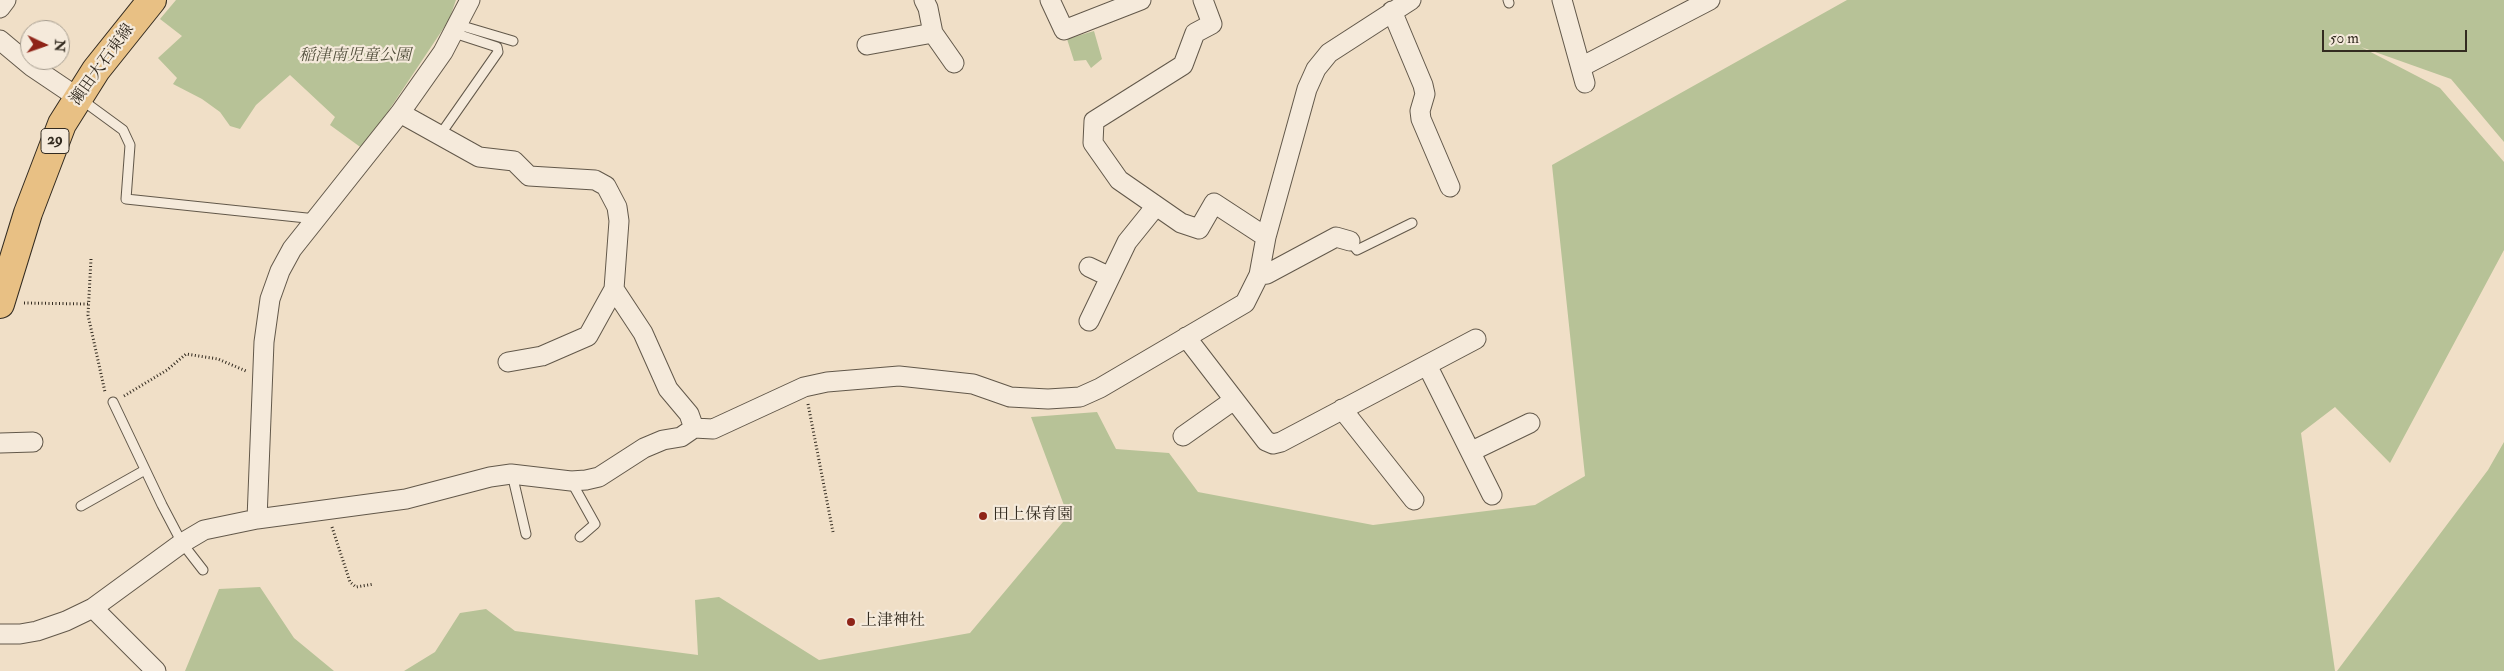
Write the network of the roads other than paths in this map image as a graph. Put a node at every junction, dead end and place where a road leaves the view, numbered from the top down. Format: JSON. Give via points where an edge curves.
{"nodes":[{"id":1,"x":6,"y":0,"type":"edge"},
{"id":2,"x":152,"y":0,"type":"edge"},
{"id":3,"x":470,"y":0,"type":"edge"},
{"id":4,"x":924,"y":0,"type":"edge"},
{"id":5,"x":1050,"y":0,"type":"edge"},
{"id":6,"x":1141,"y":0,"type":"edge"},
{"id":7,"x":1203,"y":0,"type":"edge"},
{"id":8,"x":1411,"y":0,"type":"edge"},
{"id":9,"x":1562,"y":0,"type":"edge"},
{"id":10,"x":1710,"y":0,"type":"edge"},
{"id":11,"x":0,"y":8,"type":"edge"},
{"id":12,"x":1392,"y":11,"type":"junction"},
{"id":13,"x":456,"y":29,"type":"junction"},
{"id":14,"x":933,"y":33,"type":"junction"},
{"id":15,"x":0,"y":40,"type":"edge"},
{"id":16,"x":513,"y":41,"type":"dead end"},
{"id":17,"x":867,"y":45,"type":"dead end"},
{"id":18,"x":954,"y":63,"type":"dead end"},
{"id":19,"x":78,"y":97,"type":"junction"},
{"id":20,"x":400,"y":113,"type":"junction"},
{"id":21,"x":440,"y":136,"type":"junction"},
{"id":22,"x":1450,"y":187,"type":"dead end"},
{"id":23,"x":1156,"y":206,"type":"junction"},
{"id":24,"x":317,"y":219,"type":"junction"},
{"id":25,"x":1412,"y":223,"type":"dead end"},
{"id":26,"x":1266,"y":237,"type":"junction"},
{"id":27,"x":1350,"y":240,"type":"joint"},
{"id":28,"x":1089,"y":267,"type":"dead end"},
{"id":29,"x":1259,"y":275,"type":"junction"},
{"id":30,"x":1110,"y":277,"type":"junction"},
{"id":31,"x":614,"y":289,"type":"junction"},
{"id":32,"x":0,"y":303,"type":"edge"},
{"id":33,"x":1089,"y":321,"type":"dead end"},
{"id":34,"x":1186,"y":337,"type":"junction"},
{"id":35,"x":1476,"y":339,"type":"dead end"},
{"id":36,"x":508,"y":362,"type":"dead end"},
{"id":37,"x":1427,"y":364,"type":"junction"},
{"id":38,"x":1234,"y":400,"type":"junction"},
{"id":39,"x":113,"y":402,"type":"road end"},
{"id":40,"x":1342,"y":410,"type":"junction"},
{"id":41,"x":1530,"y":423,"type":"dead end"},
{"id":42,"x":694,"y":428,"type":"junction"},
{"id":43,"x":1183,"y":436,"type":"dead end"},
{"id":44,"x":33,"y":442,"type":"dead end"},
{"id":45,"x":0,"y":443,"type":"edge"},
{"id":46,"x":1472,"y":451,"type":"junction"},
{"id":47,"x":146,"y":470,"type":"junction"},
{"id":48,"x":512,"y":474,"type":"junction"},
{"id":49,"x":571,"y":481,"type":"junction"},
{"id":50,"x":1492,"y":495,"type":"dead end"},
{"id":51,"x":1414,"y":500,"type":"dead end"},
{"id":52,"x":81,"y":506,"type":"dead end"},
{"id":53,"x":257,"y":518,"type":"junction"},
{"id":54,"x":526,"y":534,"type":"dead end"},
{"id":55,"x":580,"y":536,"type":"dead end"},
{"id":56,"x":182,"y":543,"type":"junction"},
{"id":57,"x":203,"y":570,"type":"dead end"},
{"id":58,"x":93,"y":608,"type":"junction"},
{"id":59,"x":0,"y":634,"type":"edge"},
{"id":60,"x":156,"y":671,"type":"edge"}],
"edges":[{"from":1,"to":11,"type":"street"},
{"from":2,"to":19,"type":"main road","name":"瀬田大石東線","number":"29","via":[[114,45]]},
{"from":3,"to":13,"type":"street"},
{"from":4,"to":14,"type":"street"},
{"from":5,"to":6,"type":"street","via":[[1064,30]]},
{"from":7,"to":23,"type":"street","via":[[1212,24],[1195,33],[1183,65],[1094,121],[1093,143],[1119,180]]},
{"from":8,"to":12,"type":"street"},
{"from":9,"to":10,"type":"street","via":[[1583,75]]},
{"from":12,"to":22,"type":"street","via":[[1425,94],[1421,119]]},
{"from":12,"to":26,"type":"street","via":[[1329,53],[1316,68],[1307,89]]},
{"from":13,"to":16,"type":"lane"},
{"from":13,"to":20,"type":"street"},
{"from":13,"to":21,"type":"lane","via":[[497,47],[498,52]]},
{"from":14,"to":17,"type":"street"},
{"from":14,"to":18,"type":"street"},
{"from":15,"to":19,"type":"street","via":[[31,66]]},
{"from":19,"to":24,"type":"lane","via":[[123,130],[130,145],[126,198]]},
{"from":19,"to":32,"type":"main road","name":"瀬田大石東線","number":"29","via":[[45,164]]},
{"from":20,"to":21,"type":"street"},
{"from":20,"to":24,"type":"street"},
{"from":21,"to":31,"type":"street","via":[[479,157],[514,161],[529,176],[595,180],[606,186],[617,207],[619,221]]},
{"from":23,"to":26,"type":"street","via":[[1181,223],[1199,229],[1214,203]]},
{"from":23,"to":30,"type":"street","via":[[1127,242]]},
{"from":24,"to":53,"type":"street","via":[[292,249],[270,299],[262,373]]},
{"from":25,"to":27,"type":"lane","via":[[1357,250]]},
{"from":26,"to":29,"type":"street"},
{"from":27,"to":29,"type":"street","via":[[1336,237],[1267,274]]},
{"from":28,"to":30,"type":"street"},
{"from":29,"to":34,"type":"street","via":[[1245,303]]},
{"from":30,"to":33,"type":"street"},
{"from":31,"to":36,"type":"street","via":[[588,336],[542,356]]},
{"from":31,"to":42,"type":"street","via":[[643,334],[668,390],[688,414]]},
{"from":34,"to":38,"type":"street"},
{"from":34,"to":42,"type":"street","via":[[1080,397],[1010,397],[974,384],[899,376],[804,387],[713,429]]},
{"from":35,"to":37,"type":"street"},
{"from":37,"to":40,"type":"street"},
{"from":37,"to":46,"type":"street"},
{"from":38,"to":40,"type":"street","via":[[1266,441],[1273,444]]},
{"from":38,"to":43,"type":"street"},
{"from":39,"to":47,"type":"lane"},
{"from":40,"to":51,"type":"street"},
{"from":41,"to":46,"type":"street"},
{"from":42,"to":49,"type":"street","via":[[681,437],[644,448],[599,477]]},
{"from":44,"to":45,"type":"street"},
{"from":46,"to":50,"type":"street"},
{"from":47,"to":52,"type":"lane"},
{"from":47,"to":56,"type":"lane"},
{"from":48,"to":49,"type":"street"},
{"from":48,"to":53,"type":"street","via":[[406,499]]},
{"from":48,"to":54,"type":"lane"},
{"from":49,"to":55,"type":"lane","via":[[594,524]]},
{"from":53,"to":56,"type":"street","via":[[204,530]]},
{"from":56,"to":57,"type":"lane"},
{"from":56,"to":58,"type":"street"},
{"from":58,"to":59,"type":"street","via":[[37,631]]},
{"from":58,"to":60,"type":"street"}]}
